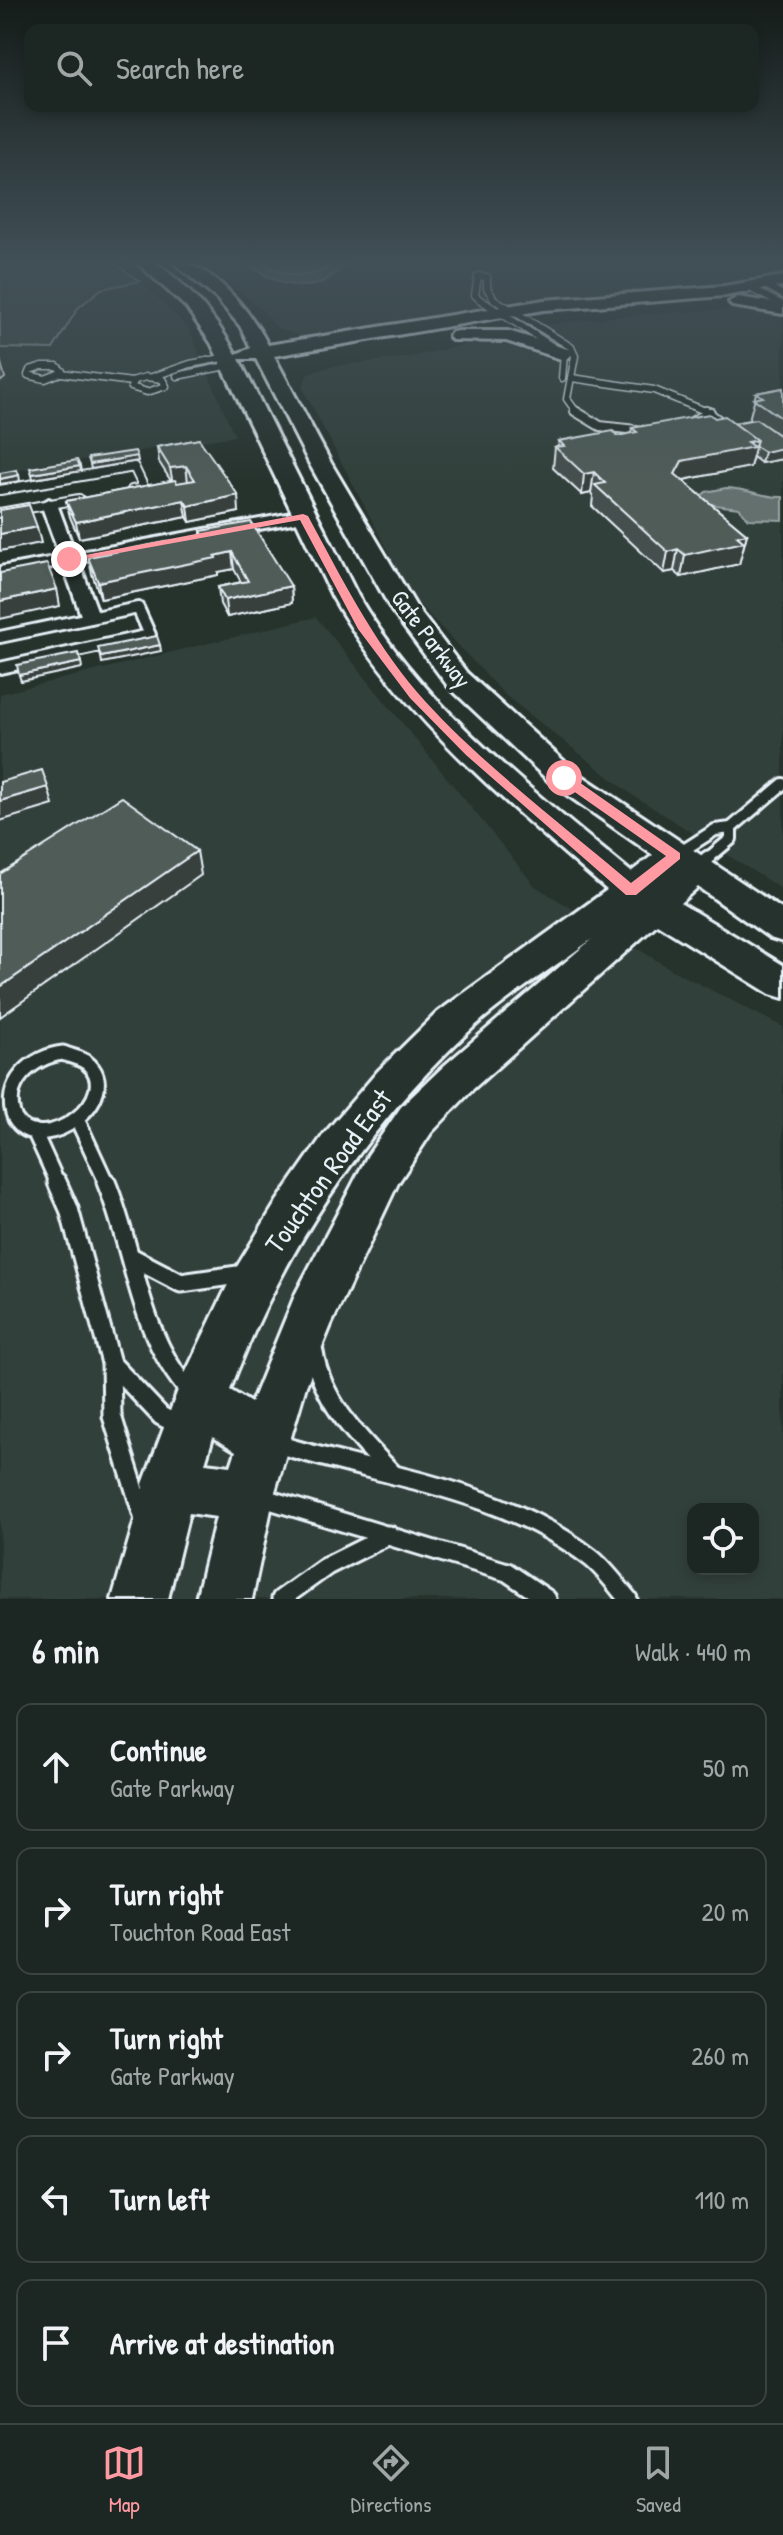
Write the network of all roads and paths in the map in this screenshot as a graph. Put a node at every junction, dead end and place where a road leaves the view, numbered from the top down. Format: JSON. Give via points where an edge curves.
{"nodes":[{"id":1,"x":215,"y":336,"type":"edge"},
{"id":2,"x":254,"y":336,"type":"edge"},
{"id":3,"x":265,"y":336,"type":"edge"},
{"id":4,"x":413,"y":336,"type":"edge"},
{"id":5,"x":458,"y":336,"type":"joint"},
{"id":6,"x":545,"y":336,"type":"edge"},
{"id":7,"x":545,"y":336,"type":"edge"},
{"id":8,"x":562,"y":336,"type":"edge"},
{"id":9,"x":429,"y":343,"type":"dead end"},
{"id":10,"x":567,"y":350,"type":"junction"},
{"id":11,"x":329,"y":352,"type":"junction"},
{"id":12,"x":265,"y":357,"type":"junction"},
{"id":13,"x":230,"y":361,"type":"junction"},
{"id":14,"x":312,"y":364,"type":"dead end"},
{"id":15,"x":61,"y":373,"type":"dead end"},
{"id":16,"x":152,"y":377,"type":"junction"},
{"id":17,"x":562,"y":378,"type":"dead end"},
{"id":18,"x":572,"y":378,"type":"junction"},
{"id":19,"x":165,"y":381,"type":"junction"},
{"id":20,"x":132,"y":382,"type":"junction"},
{"id":21,"x":710,"y":412,"type":"junction"},
{"id":22,"x":683,"y":425,"type":"edge"},
{"id":23,"x":731,"y":430,"type":"edge"},
{"id":24,"x":653,"y":431,"type":"edge"},
{"id":25,"x":0,"y":490,"type":"edge"},
{"id":26,"x":117,"y":493,"type":"edge"},
{"id":27,"x":90,"y":497,"type":"edge"},
{"id":28,"x":49,"y":504,"type":"junction"},
{"id":29,"x":0,"y":513,"type":"edge"},
{"id":30,"x":303,"y":516,"type":"junction"},
{"id":31,"x":69,"y":559,"type":"junction"},
{"id":32,"x":0,"y":572,"type":"edge"},
{"id":33,"x":91,"y":618,"type":"junction"},
{"id":34,"x":0,"y":637,"type":"edge"},
{"id":35,"x":0,"y":668,"type":"edge"},
{"id":36,"x":783,"y":784,"type":"edge"},
{"id":37,"x":731,"y":828,"type":"junction"},
{"id":38,"x":685,"y":863,"type":"junction"},
{"id":39,"x":643,"y":899,"type":"junction"},
{"id":40,"x":783,"y":928,"type":"edge"},
{"id":41,"x":783,"y":983,"type":"edge"},
{"id":42,"x":77,"y":1119,"type":"junction"},
{"id":43,"x":34,"y":1131,"type":"junction"},
{"id":44,"x":131,"y":1257,"type":"junction"},
{"id":45,"x":257,"y":1272,"type":"junction"},
{"id":46,"x":313,"y":1310,"type":"junction"},
{"id":47,"x":111,"y":1363,"type":"junction"},
{"id":48,"x":193,"y":1415,"type":"junction"},
{"id":49,"x":265,"y":1440,"type":"junction"},
{"id":50,"x":395,"y":1476,"type":"junction"},
{"id":51,"x":169,"y":1484,"type":"junction"},
{"id":52,"x":248,"y":1495,"type":"junction"},
{"id":53,"x":389,"y":1535,"type":"junction"},
{"id":54,"x":145,"y":1578,"type":"edge"},
{"id":55,"x":224,"y":1599,"type":"edge"},
{"id":56,"x":281,"y":1599,"type":"edge"},
{"id":57,"x":547,"y":1599,"type":"edge"},
{"id":58,"x":628,"y":1599,"type":"edge"}],
"edges":[{"from":1,"to":13,"type":"main road","name":"Gate Parkway"},
{"from":2,"to":12,"type":"main road","name":"Gate Parkway"},
{"from":3,"to":11,"type":"main road"},
{"from":4,"to":11,"type":"main road"},
{"from":5,"to":9,"type":"main road"},
{"from":5,"to":10,"type":"main road","via":[[508,336]]},
{"from":6,"to":10,"type":"lane"},
{"from":7,"to":10,"type":"lane"},
{"from":8,"to":10,"type":"main road"},
{"from":10,"to":17,"type":"lane"},
{"from":10,"to":18,"type":"lane","via":[[575,356]]},
{"from":11,"to":12,"type":"main road"},
{"from":11,"to":14,"type":"main road"},
{"from":12,"to":13,"type":"main road"},
{"from":12,"to":38,"type":"main road","name":"Gate Parkway","via":[[290,387],[405,611],[457,679],[564,778]]},
{"from":13,"to":16,"type":"lane","via":[[190,364]]},
{"from":13,"to":19,"type":"lane"},
{"from":13,"to":30,"type":"main road","name":"Gate Parkway"},
{"from":15,"to":20,"type":"lane"},
{"from":16,"to":19,"type":"lane"},
{"from":16,"to":20,"type":"lane"},
{"from":18,"to":21,"type":"lane","via":[[649,387]]},
{"from":18,"to":24,"type":"lane","via":[[567,399],[580,418],[612,428]]},
{"from":19,"to":20,"type":"lane","via":[[163,388],[147,392],[133,389]]},
{"from":21,"to":22,"type":"lane"},
{"from":21,"to":23,"type":"lane"},
{"from":25,"to":26,"type":"lane","via":[[134,467],[144,488]]},
{"from":27,"to":28,"type":"lane"},
{"from":28,"to":29,"type":"lane"},
{"from":28,"to":31,"type":"street"},
{"from":30,"to":31,"type":"street"},
{"from":30,"to":39,"type":"main road","name":"Gate Parkway","via":[[364,629],[414,695],[481,761]]},
{"from":31,"to":32,"type":"street"},
{"from":31,"to":33,"type":"street"},
{"from":33,"to":34,"type":"lane"},
{"from":33,"to":35,"type":"lane","via":[[138,608],[150,635]]},
{"from":36,"to":37,"type":"lane"},
{"from":37,"to":38,"type":"lane","via":[[715,830]]},
{"from":37,"to":38,"type":"lane","via":[[731,839]]},
{"from":38,"to":39,"type":"main road","name":"Touchton Road East"},
{"from":38,"to":40,"type":"main road","name":"Gate Parkway"},
{"from":39,"to":41,"type":"main road","name":"Gate Parkway"},
{"from":39,"to":45,"type":"main road","name":"Touchton Road East","via":[[455,1020],[405,1068],[380,1093],[299,1203]]},
{"from":39,"to":46,"type":"main road","name":"Touchton Road East","via":[[416,1120],[383,1169]]},
{"from":42,"to":43,"type":"lane"},
{"from":42,"to":43,"type":"lane","via":[[95,1097],[95,1072],[77,1056],[49,1055],[21,1069],[6,1093],[11,1117]]},
{"from":42,"to":44,"type":"lane","via":[[119,1213]]},
{"from":43,"to":47,"type":"lane","via":[[69,1209]]},
{"from":44,"to":45,"type":"lane","via":[[181,1283]]},
{"from":44,"to":48,"type":"lane","via":[[163,1356]]},
{"from":45,"to":48,"type":"main road","name":"Touchton Road East"},
{"from":46,"to":49,"type":"main road","name":"Touchton Road East"},
{"from":46,"to":50,"type":"lane","via":[[314,1369],[349,1428]]},
{"from":47,"to":48,"type":"lane","via":[[161,1416]]},
{"from":47,"to":54,"type":"lane","via":[[112,1416],[140,1502]]},
{"from":48,"to":49,"type":"main road"},
{"from":48,"to":51,"type":"main road","name":"Touchton Road East"},
{"from":49,"to":50,"type":"lane"},
{"from":49,"to":52,"type":"main road","name":"Touchton Road East"},
{"from":50,"to":58,"type":"lane","via":[[529,1518],[591,1558]]},
{"from":51,"to":52,"type":"main road"},
{"from":51,"to":54,"type":"main road","name":"Touchton Road East"},
{"from":52,"to":53,"type":"lane"},
{"from":52,"to":55,"type":"main road","name":"Touchton Road East"},
{"from":53,"to":56,"type":"lane","via":[[327,1566]]},
{"from":53,"to":57,"type":"lane","via":[[507,1572]]}]}
